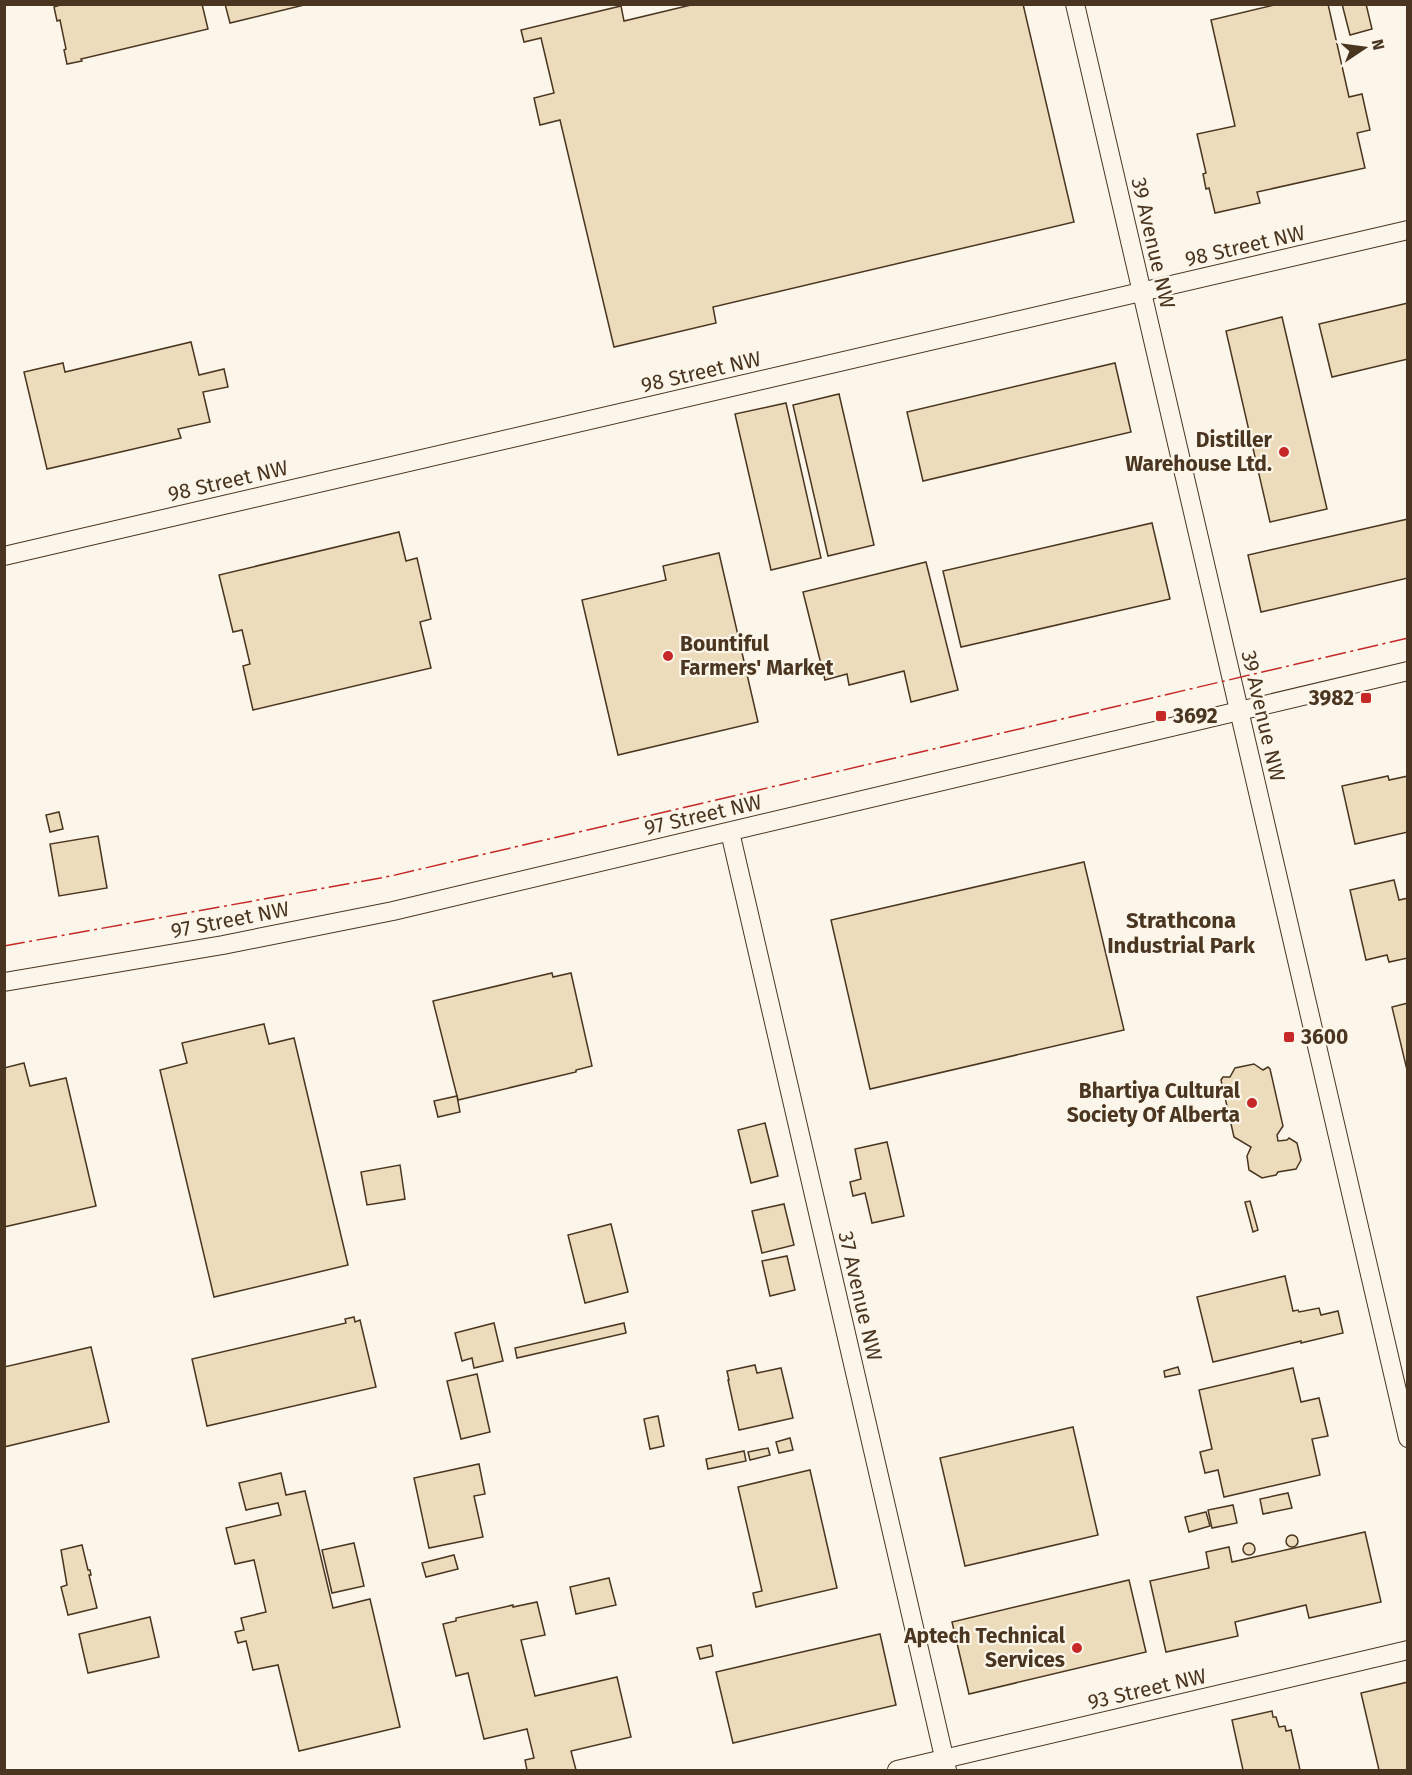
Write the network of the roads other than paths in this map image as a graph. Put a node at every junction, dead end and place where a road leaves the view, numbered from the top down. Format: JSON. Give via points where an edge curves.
{"nodes":[{"id":1,"x":1075,"y":4,"type":"edge"},
{"id":2,"x":1407,"y":230,"type":"edge"},
{"id":3,"x":1142,"y":293,"type":"junction"},
{"id":4,"x":4,"y":556,"type":"edge"},
{"id":5,"x":1407,"y":671,"type":"edge"},
{"id":6,"x":1239,"y":711,"type":"junction"},
{"id":7,"x":730,"y":832,"type":"junction"},
{"id":8,"x":4,"y":982,"type":"edge"},
{"id":9,"x":1407,"y":1438,"type":"edge"},
{"id":10,"x":1407,"y":1650,"type":"edge"},
{"id":11,"x":945,"y":1765,"type":"edge"},
{"id":12,"x":897,"y":1770,"type":"edge"}],
"edges":[{"from":1,"to":3,"type":"street","name":"39 Avenue NW"},
{"from":2,"to":3,"type":"street","name":"98 Street NW"},
{"from":3,"to":4,"type":"street","name":"98 Street NW"},
{"from":3,"to":6,"type":"street","name":"39 Avenue NW"},
{"from":5,"to":6,"type":"street","name":"97 Street NW"},
{"from":6,"to":7,"type":"street","name":"97 Street NW"},
{"from":6,"to":9,"type":"street","name":"39 Avenue NW"},
{"from":7,"to":8,"type":"street","name":"97 Street NW","via":[[381,913],[223,945]]},
{"from":7,"to":11,"type":"street","name":"37 Avenue NW"},
{"from":10,"to":11,"type":"street","name":"93 Street NW"},
{"from":11,"to":12,"type":"street","name":"93 Street NW"}]}
